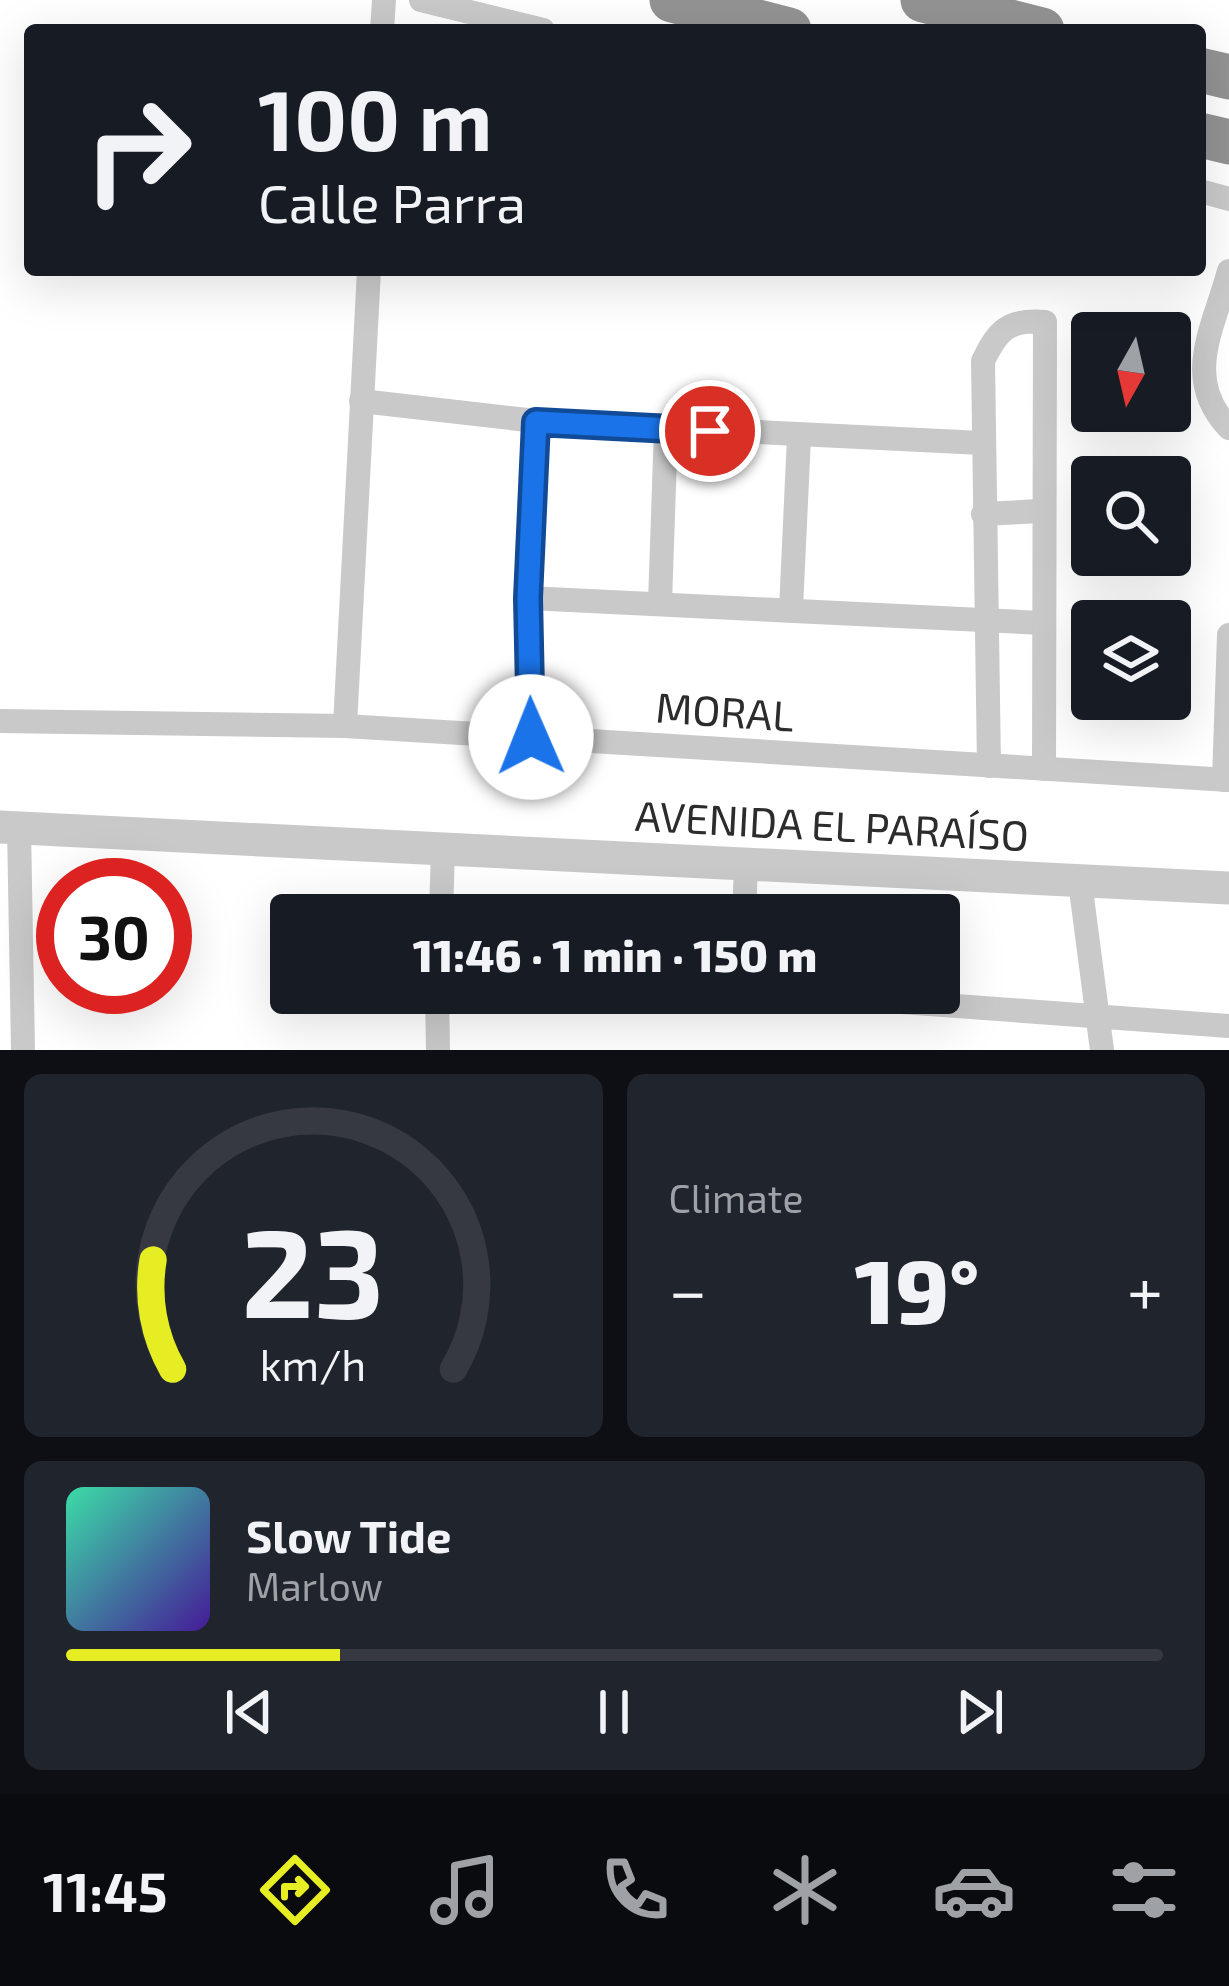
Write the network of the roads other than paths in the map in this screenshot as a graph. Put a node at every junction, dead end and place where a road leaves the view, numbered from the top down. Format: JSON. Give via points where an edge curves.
{"nodes":[{"id":1,"x":421,"y":0,"type":"edge"},
{"id":2,"x":672,"y":0,"type":"edge"},
{"id":3,"x":923,"y":0,"type":"edge"},
{"id":4,"x":519,"y":24,"type":"edge"},
{"id":5,"x":766,"y":24,"type":"edge"},
{"id":6,"x":1018,"y":24,"type":"edge"},
{"id":7,"x":1229,"y":272,"type":"edge"},
{"id":8,"x":369,"y":276,"type":"edge"},
{"id":9,"x":362,"y":401,"type":"junction"},
{"id":10,"x":536,"y":422,"type":"junction"},
{"id":11,"x":666,"y":428,"type":"junction"},
{"id":12,"x":1229,"y":428,"type":"edge"},
{"id":13,"x":799,"y":437,"type":"junction"},
{"id":14,"x":982,"y":443,"type":"junction"},
{"id":15,"x":1040,"y":511,"type":"junction"},
{"id":16,"x":982,"y":514,"type":"junction"},
{"id":17,"x":528,"y":598,"type":"junction"},
{"id":18,"x":660,"y":602,"type":"junction"},
{"id":19,"x":791,"y":609,"type":"junction"},
{"id":20,"x":985,"y":618,"type":"junction"},
{"id":21,"x":1042,"y":623,"type":"junction"},
{"id":22,"x":1229,"y":635,"type":"edge"},
{"id":23,"x":0,"y":721,"type":"edge"},
{"id":24,"x":345,"y":726,"type":"junction"},
{"id":25,"x":531,"y":737,"type":"junction"},
{"id":26,"x":989,"y":766,"type":"junction"},
{"id":27,"x":1044,"y":769,"type":"junction"},
{"id":28,"x":1226,"y":780,"type":"edge"},
{"id":29,"x":9,"y":827,"type":"edge"},
{"id":30,"x":443,"y":848,"type":"junction"},
{"id":31,"x":746,"y":866,"type":"junction"},
{"id":32,"x":1080,"y":882,"type":"junction"},
{"id":33,"x":1229,"y":888,"type":"edge"},
{"id":34,"x":442,"y":894,"type":"edge"},
{"id":35,"x":745,"y":894,"type":"edge"},
{"id":36,"x":960,"y":1008,"type":"edge"},
{"id":37,"x":437,"y":1014,"type":"edge"},
{"id":38,"x":1100,"y":1020,"type":"junction"},
{"id":39,"x":1229,"y":1026,"type":"edge"},
{"id":40,"x":23,"y":1050,"type":"edge"},
{"id":41,"x":437,"y":1050,"type":"edge"},
{"id":42,"x":1102,"y":1050,"type":"edge"}],
"edges":[{"from":1,"to":4,"type":"street"},
{"from":2,"to":5,"type":"highway"},
{"from":3,"to":6,"type":"highway"},
{"from":7,"to":12,"type":"street","via":[[1200,378]]},
{"from":8,"to":9,"type":"street"},
{"from":9,"to":10,"type":"street"},
{"from":9,"to":24,"type":"street"},
{"from":10,"to":11,"type":"street"},
{"from":10,"to":17,"type":"street"},
{"from":11,"to":13,"type":"street"},
{"from":11,"to":18,"type":"street"},
{"from":13,"to":14,"type":"street"},
{"from":13,"to":19,"type":"street"},
{"from":14,"to":15,"type":"street","via":[[983,362],[998,330],[1020,320],[1045,322]]},
{"from":14,"to":16,"type":"street"},
{"from":15,"to":16,"type":"street"},
{"from":15,"to":21,"type":"street"},
{"from":16,"to":20,"type":"street"},
{"from":17,"to":18,"type":"street"},
{"from":17,"to":25,"type":"street"},
{"from":18,"to":19,"type":"street"},
{"from":19,"to":20,"type":"street"},
{"from":20,"to":21,"type":"street"},
{"from":20,"to":26,"type":"street"},
{"from":21,"to":27,"type":"street"},
{"from":22,"to":28,"type":"street"},
{"from":23,"to":24,"type":"street","name":"MORAL"},
{"from":24,"to":25,"type":"street","name":"MORAL"},
{"from":25,"to":26,"type":"street","name":"MORAL"},
{"from":26,"to":27,"type":"street","name":"MORAL"},
{"from":27,"to":28,"type":"street","name":"MORAL"},
{"from":29,"to":30,"type":"street","name":"AVENIDA EL PARAÍSO"},
{"from":29,"to":40,"type":"street"},
{"from":30,"to":31,"type":"street","name":"AVENIDA EL PARAÍSO"},
{"from":30,"to":34,"type":"street"},
{"from":31,"to":32,"type":"street","name":"AVENIDA EL PARAÍSO"},
{"from":31,"to":35,"type":"street"},
{"from":32,"to":33,"type":"street","name":"AVENIDA EL PARAÍSO"},
{"from":32,"to":38,"type":"street"},
{"from":36,"to":38,"type":"street"},
{"from":37,"to":41,"type":"street"},
{"from":38,"to":39,"type":"street"},
{"from":38,"to":42,"type":"street"}]}
